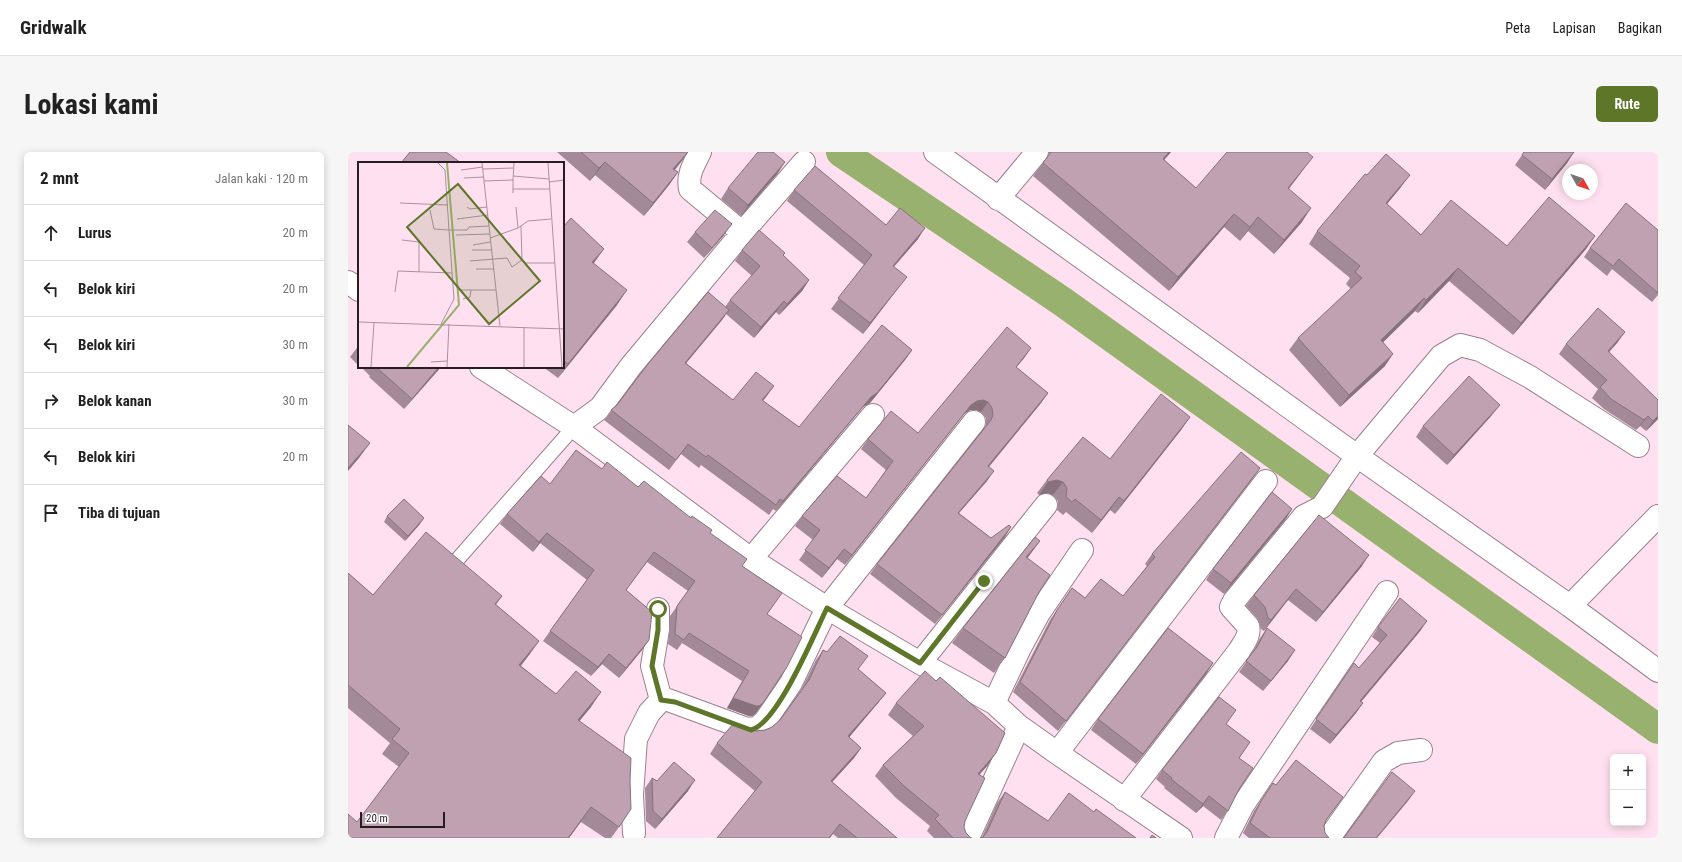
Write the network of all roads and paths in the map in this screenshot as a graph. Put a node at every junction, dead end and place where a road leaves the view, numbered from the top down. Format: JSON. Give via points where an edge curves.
{"nodes":[{"id":1,"x":700,"y":152,"type":"edge"},
{"id":2,"x":935,"y":152,"type":"edge"},
{"id":3,"x":1037,"y":152,"type":"edge"},
{"id":4,"x":804,"y":162,"type":"dead end"},
{"id":5,"x":998,"y":199,"type":"junction"},
{"id":6,"x":742,"y":233,"type":"junction"},
{"id":7,"x":348,"y":282,"type":"edge"},
{"id":8,"x":358,"y":289,"type":"edge"},
{"id":9,"x":483,"y":368,"type":"edge"},
{"id":10,"x":873,"y":415,"type":"dead end"},
{"id":11,"x":974,"y":422,"type":"dead end"},
{"id":12,"x":574,"y":427,"type":"junction"},
{"id":13,"x":1638,"y":446,"type":"dead end"},
{"id":14,"x":1354,"y":462,"type":"junction"},
{"id":15,"x":1266,"y":480,"type":"dead end"},
{"id":16,"x":1046,"y":505,"type":"dead end"},
{"id":17,"x":1658,"y":516,"type":"edge"},
{"id":18,"x":1082,"y":550,"type":"dead end"},
{"id":19,"x":751,"y":559,"type":"junction"},
{"id":20,"x":457,"y":560,"type":"edge"},
{"id":21,"x":1387,"y":592,"type":"dead end"},
{"id":22,"x":1570,"y":606,"type":"junction"},
{"id":23,"x":827,"y":608,"type":"junction"},
{"id":24,"x":658,"y":609,"type":"dead end"},
{"id":25,"x":920,"y":663,"type":"junction"},
{"id":26,"x":1658,"y":671,"type":"edge"},
{"id":27,"x":661,"y":700,"type":"junction"},
{"id":28,"x":994,"y":703,"type":"junction"},
{"id":29,"x":1019,"y":726,"type":"junction"},
{"id":30,"x":1421,"y":750,"type":"dead end"},
{"id":31,"x":1057,"y":753,"type":"junction"},
{"id":32,"x":1124,"y":800,"type":"junction"},
{"id":33,"x":635,"y":836,"type":"edge"},
{"id":34,"x":968,"y":838,"type":"edge"},
{"id":35,"x":1181,"y":838,"type":"edge"},
{"id":36,"x":1226,"y":838,"type":"edge"},
{"id":37,"x":1329,"y":838,"type":"edge"}],
"edges":[{"from":1,"to":6,"type":"street","via":[[688,180],[690,188]]},
{"from":2,"to":5,"type":"street"},
{"from":3,"to":5,"type":"street"},
{"from":4,"to":6,"type":"street"},
{"from":5,"to":14,"type":"street"},
{"from":6,"to":12,"type":"street","via":[[631,366],[600,408]]},
{"from":7,"to":8,"type":"street"},
{"from":9,"to":12,"type":"street"},
{"from":10,"to":19,"type":"street"},
{"from":11,"to":23,"type":"street"},
{"from":12,"to":19,"type":"street"},
{"from":12,"to":20,"type":"lane"},
{"from":13,"to":14,"type":"street","via":[[1530,377],[1480,350],[1460,345],[1441,356]]},
{"from":14,"to":22,"type":"street"},
{"from":14,"to":32,"type":"street","via":[[1322,507],[1304,516],[1234,601],[1231,607],[1248,626],[1248,636]]},
{"from":15,"to":31,"type":"street"},
{"from":16,"to":25,"type":"street"},
{"from":17,"to":22,"type":"street"},
{"from":18,"to":28,"type":"street","via":[[1039,613]]},
{"from":19,"to":23,"type":"street"},
{"from":21,"to":36,"type":"street","via":[[1243,805]]},
{"from":22,"to":26,"type":"street"},
{"from":23,"to":25,"type":"street"},
{"from":23,"to":27,"type":"street","via":[[791,683],[765,721],[757,728],[747,729],[675,702]]},
{"from":24,"to":27,"type":"street","via":[[658,630],[652,666]]},
{"from":25,"to":28,"type":"street"},
{"from":27,"to":33,"type":"street","via":[[649,713],[636,739],[632,795]]},
{"from":28,"to":29,"type":"street"},
{"from":29,"to":31,"type":"street"},
{"from":29,"to":34,"type":"street"},
{"from":30,"to":37,"type":"street","via":[[1398,753],[1384,761]]},
{"from":31,"to":32,"type":"street"},
{"from":32,"to":35,"type":"street"}]}
